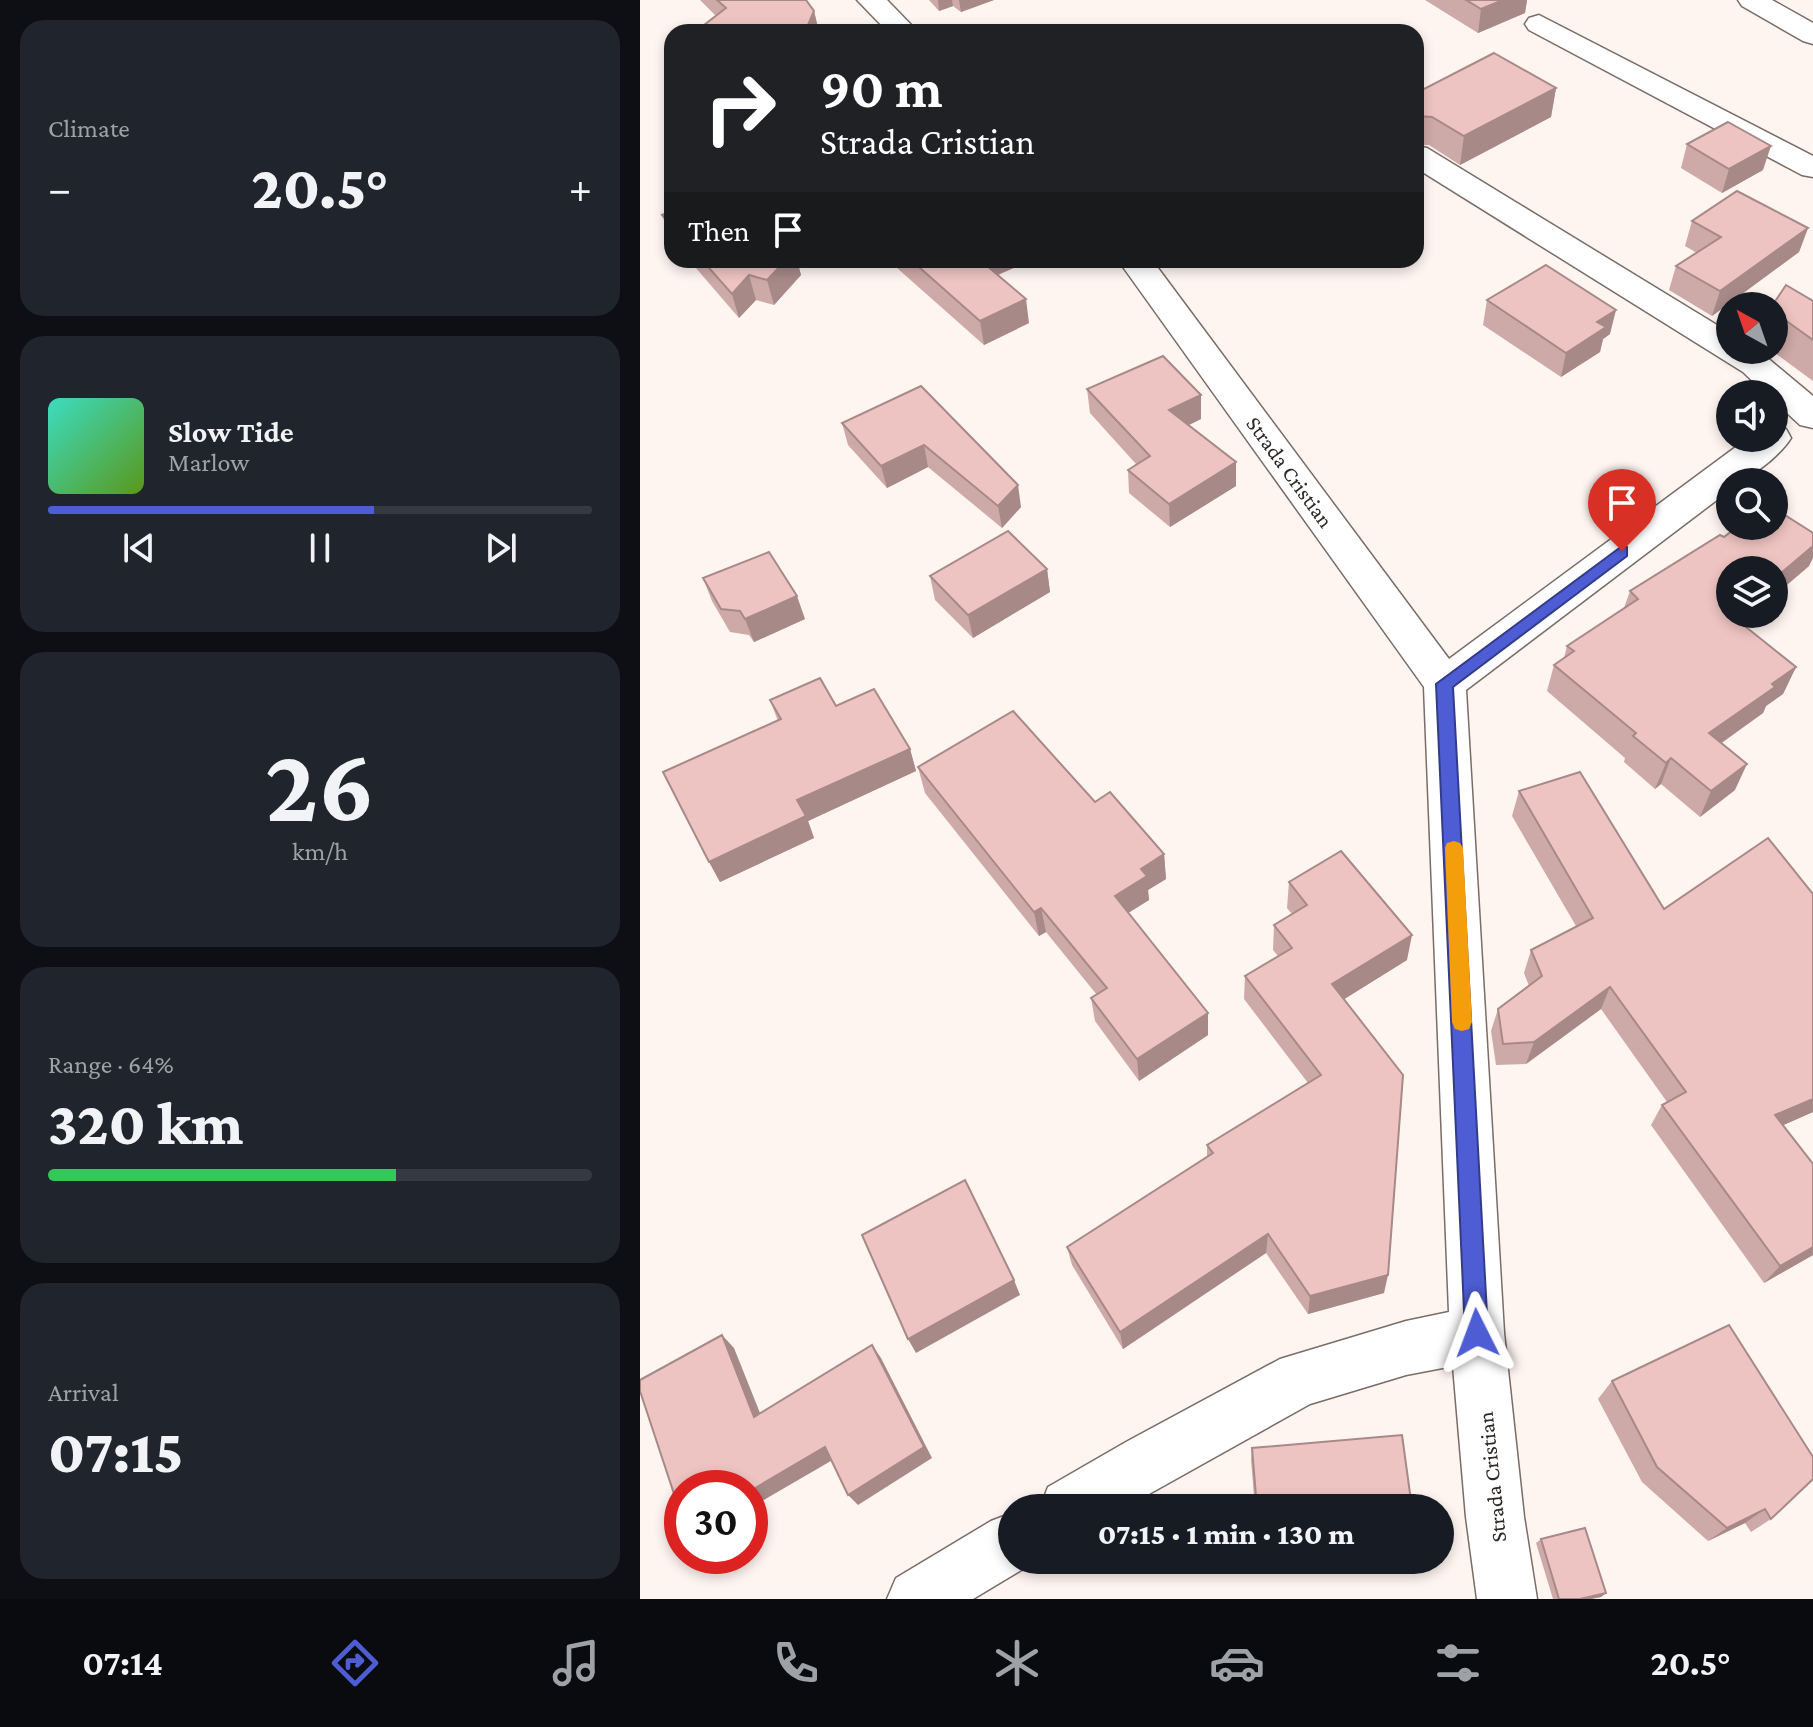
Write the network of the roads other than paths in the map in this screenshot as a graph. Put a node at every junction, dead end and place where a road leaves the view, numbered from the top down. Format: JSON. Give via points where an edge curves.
{"nodes":[{"id":1,"x":871,"y":0,"type":"edge"},
{"id":2,"x":1752,"y":0,"type":"edge"},
{"id":3,"x":896,"y":24,"type":"edge"},
{"id":4,"x":1539,"y":24,"type":"dead end"},
{"id":5,"x":1813,"y":35,"type":"edge"},
{"id":6,"x":1424,"y":160,"type":"edge"},
{"id":7,"x":1813,"y":168,"type":"edge"},
{"id":8,"x":1141,"y":268,"type":"edge"},
{"id":9,"x":1716,"y":341,"type":"edge"},
{"id":10,"x":1755,"y":364,"type":"edge"},
{"id":11,"x":1811,"y":411,"type":"edge"},
{"id":12,"x":1788,"y":428,"type":"edge"},
{"id":13,"x":1755,"y":452,"type":"edge"},
{"id":14,"x":1445,"y":684,"type":"junction"},
{"id":15,"x":1477,"y":1333,"type":"junction"},
{"id":16,"x":1092,"y":1494,"type":"edge"},
{"id":17,"x":998,"y":1550,"type":"edge"},
{"id":18,"x":917,"y":1599,"type":"edge"},
{"id":19,"x":1507,"y":1599,"type":"edge"}],
"edges":[{"from":1,"to":3,"type":"street"},
{"from":2,"to":5,"type":"street"},
{"from":4,"to":7,"type":"street"},
{"from":6,"to":9,"type":"street"},
{"from":8,"to":14,"type":"street","name":"Strada Cristian"},
{"from":10,"to":11,"type":"street"},
{"from":11,"to":12,"type":"street"},
{"from":13,"to":14,"type":"street"},
{"from":14,"to":15,"type":"street","name":"Strada Cristian"},
{"from":15,"to":16,"type":"street","via":[[1300,1379]]},
{"from":15,"to":19,"type":"street","name":"Strada Cristian"},
{"from":17,"to":18,"type":"street"}]}
